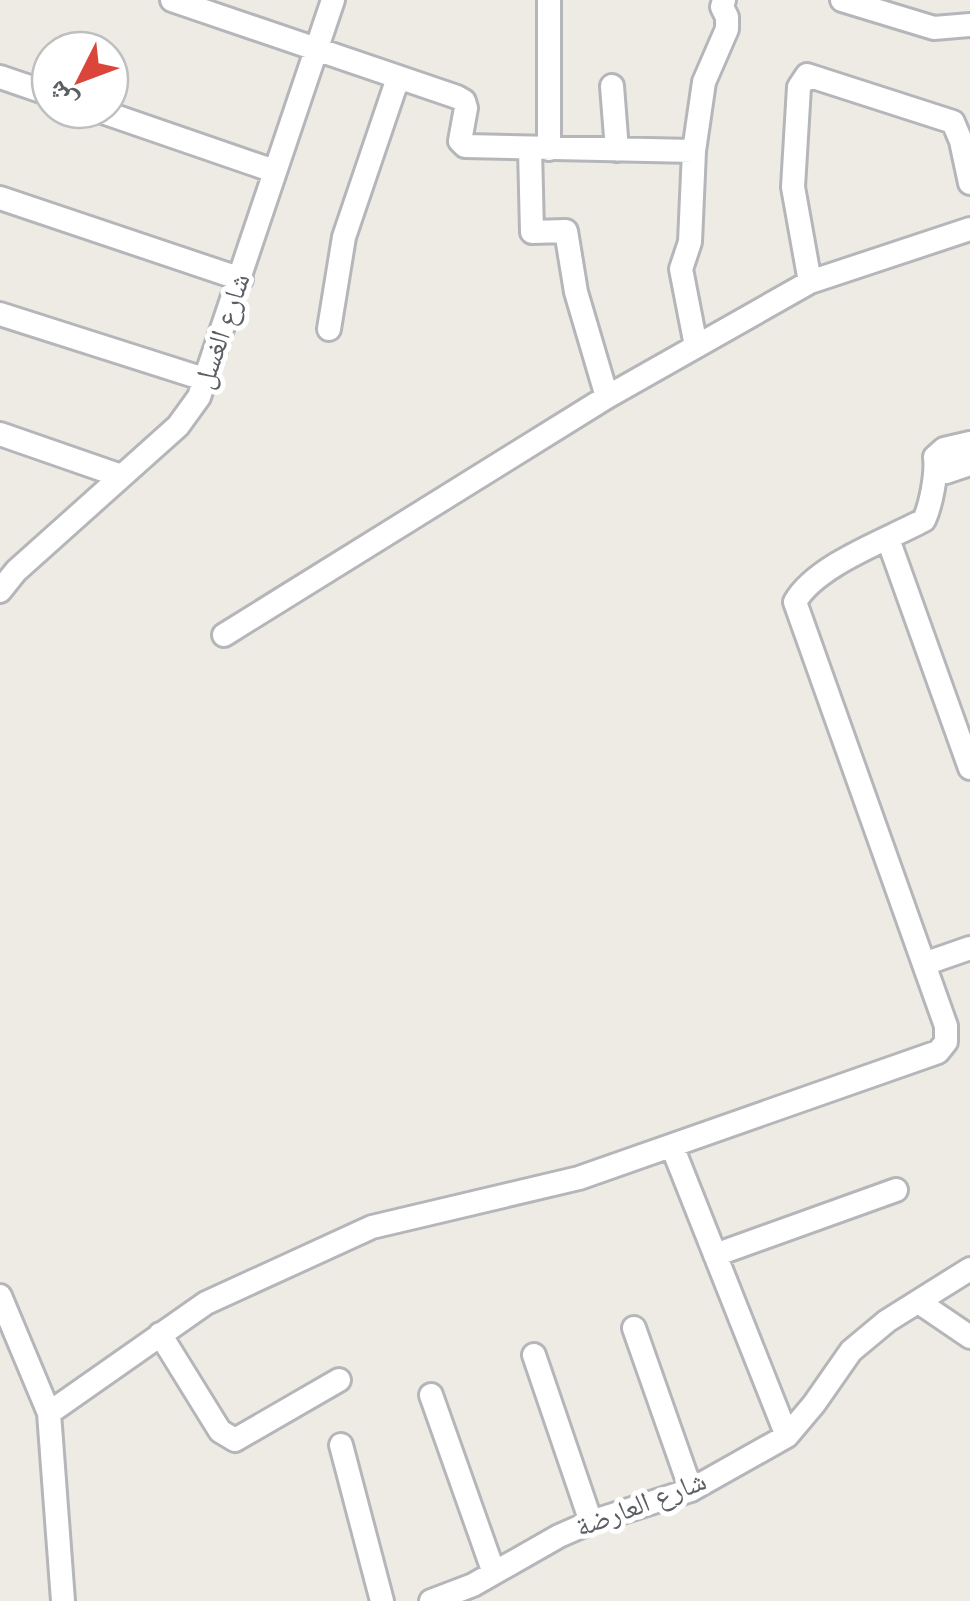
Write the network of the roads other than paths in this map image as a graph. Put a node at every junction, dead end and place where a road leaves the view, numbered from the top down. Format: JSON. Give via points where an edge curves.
{"nodes":[{"id":1,"x":172,"y":0,"type":"edge"},
{"id":2,"x":333,"y":0,"type":"edge"},
{"id":3,"x":549,"y":0,"type":"edge"},
{"id":4,"x":724,"y":0,"type":"edge"},
{"id":5,"x":842,"y":0,"type":"edge"},
{"id":6,"x":970,"y":25,"type":"edge"},
{"id":7,"x":316,"y":50,"type":"junction"},
{"id":8,"x":0,"y":77,"type":"edge"},
{"id":9,"x":398,"y":78,"type":"junction"},
{"id":10,"x":612,"y":86,"type":"dead end"},
{"id":11,"x":30,"y":87,"type":"edge"},
{"id":12,"x":130,"y":121,"type":"edge"},
{"id":13,"x":539,"y":149,"type":"junction"},
{"id":14,"x":617,"y":150,"type":"junction"},
{"id":15,"x":694,"y":151,"type":"junction"},
{"id":16,"x":274,"y":171,"type":"junction"},
{"id":17,"x":970,"y":183,"type":"edge"},
{"id":18,"x":0,"y":198,"type":"edge"},
{"id":19,"x":970,"y":229,"type":"edge"},
{"id":20,"x":240,"y":279,"type":"junction"},
{"id":21,"x":810,"y":282,"type":"junction"},
{"id":22,"x":0,"y":314,"type":"edge"},
{"id":23,"x":329,"y":329,"type":"dead end"},
{"id":24,"x":696,"y":346,"type":"junction"},
{"id":25,"x":207,"y":380,"type":"junction"},
{"id":26,"x":606,"y":397,"type":"junction"},
{"id":27,"x":0,"y":434,"type":"edge"},
{"id":28,"x":969,"y":465,"type":"edge"},
{"id":29,"x":121,"y":476,"type":"junction"},
{"id":30,"x":888,"y":540,"type":"junction"},
{"id":31,"x":0,"y":592,"type":"edge"},
{"id":32,"x":224,"y":635,"type":"dead end"},
{"id":33,"x":970,"y":768,"type":"edge"},
{"id":34,"x":970,"y":948,"type":"edge"},
{"id":35,"x":924,"y":964,"type":"junction"},
{"id":36,"x":672,"y":1146,"type":"junction"},
{"id":37,"x":896,"y":1190,"type":"dead end"},
{"id":38,"x":715,"y":1255,"type":"junction"},
{"id":39,"x":970,"y":1269,"type":"edge"},
{"id":40,"x":0,"y":1296,"type":"edge"},
{"id":41,"x":920,"y":1303,"type":"junction"},
{"id":42,"x":634,"y":1328,"type":"dead end"},
{"id":43,"x":160,"y":1334,"type":"junction"},
{"id":44,"x":970,"y":1337,"type":"edge"},
{"id":45,"x":534,"y":1356,"type":"dead end"},
{"id":46,"x":339,"y":1380,"type":"dead end"},
{"id":47,"x":431,"y":1395,"type":"dead end"},
{"id":48,"x":49,"y":1413,"type":"junction"},
{"id":49,"x":787,"y":1436,"type":"junction"},
{"id":50,"x":340,"y":1446,"type":"dead end"},
{"id":51,"x":692,"y":1490,"type":"junction"},
{"id":52,"x":591,"y":1522,"type":"junction"},
{"id":53,"x":494,"y":1574,"type":"junction"},
{"id":54,"x":64,"y":1601,"type":"edge"},
{"id":55,"x":382,"y":1601,"type":"edge"},
{"id":56,"x":431,"y":1601,"type":"edge"}],
"edges":[{"from":1,"to":7,"type":"street"},
{"from":2,"to":7,"type":"street","name":"شارع الغسل"},
{"from":3,"to":13,"type":"street"},
{"from":4,"to":15,"type":"street","via":[[727,29],[704,82]]},
{"from":5,"to":6,"type":"street","via":[[934,28]]},
{"from":7,"to":9,"type":"street"},
{"from":7,"to":16,"type":"street","name":"شارع الغسل"},
{"from":8,"to":11,"type":"street"},
{"from":9,"to":13,"type":"street","via":[[464,101],[465,146]]},
{"from":9,"to":23,"type":"street","via":[[344,238]]},
{"from":10,"to":14,"type":"street"},
{"from":12,"to":16,"type":"street"},
{"from":13,"to":14,"type":"street"},
{"from":13,"to":26,"type":"street","via":[[532,232],[566,231]]},
{"from":14,"to":15,"type":"street"},
{"from":15,"to":24,"type":"street","via":[[690,242],[680,268]]},
{"from":16,"to":20,"type":"street","name":"شارع الغسل"},
{"from":17,"to":21,"type":"street","via":[[953,122],[807,76],[799,87],[794,187]]},
{"from":18,"to":20,"type":"street"},
{"from":19,"to":21,"type":"street"},
{"from":20,"to":25,"type":"street","name":"شارع الغسل"},
{"from":21,"to":24,"type":"street"},
{"from":22,"to":25,"type":"street"},
{"from":24,"to":26,"type":"street"},
{"from":25,"to":29,"type":"street","name":"شارع الغسل","via":[[178,426]]},
{"from":26,"to":32,"type":"street"},
{"from":27,"to":29,"type":"street"},
{"from":28,"to":30,"type":"street","via":[[937,469],[924,520]]},
{"from":29,"to":31,"type":"street","name":"شارع الغسل"},
{"from":30,"to":33,"type":"street"},
{"from":30,"to":35,"type":"street","via":[[821,574],[795,602]]},
{"from":34,"to":35,"type":"street"},
{"from":35,"to":36,"type":"street","via":[[946,1026],[938,1052]]},
{"from":36,"to":38,"type":"street"},
{"from":36,"to":43,"type":"street","via":[[579,1178],[372,1228],[206,1303]]},
{"from":37,"to":38,"type":"street"},
{"from":38,"to":49,"type":"street"},
{"from":39,"to":41,"type":"street","name":"شارع العارضة"},
{"from":40,"to":48,"type":"street"},
{"from":41,"to":44,"type":"street"},
{"from":41,"to":49,"type":"street","name":"شارع العارضة","via":[[851,1351]]},
{"from":42,"to":51,"type":"street"},
{"from":43,"to":46,"type":"street","via":[[220,1432],[235,1440]]},
{"from":43,"to":48,"type":"street"},
{"from":45,"to":52,"type":"street"},
{"from":47,"to":53,"type":"street"},
{"from":48,"to":54,"type":"street"},
{"from":49,"to":51,"type":"street","name":"شارع العارضة"},
{"from":50,"to":55,"type":"street"},
{"from":51,"to":52,"type":"street","name":"شارع العارضة"},
{"from":52,"to":53,"type":"street","name":"شارع العارضة"},
{"from":53,"to":56,"type":"street","name":"شارع العارضة"}]}
